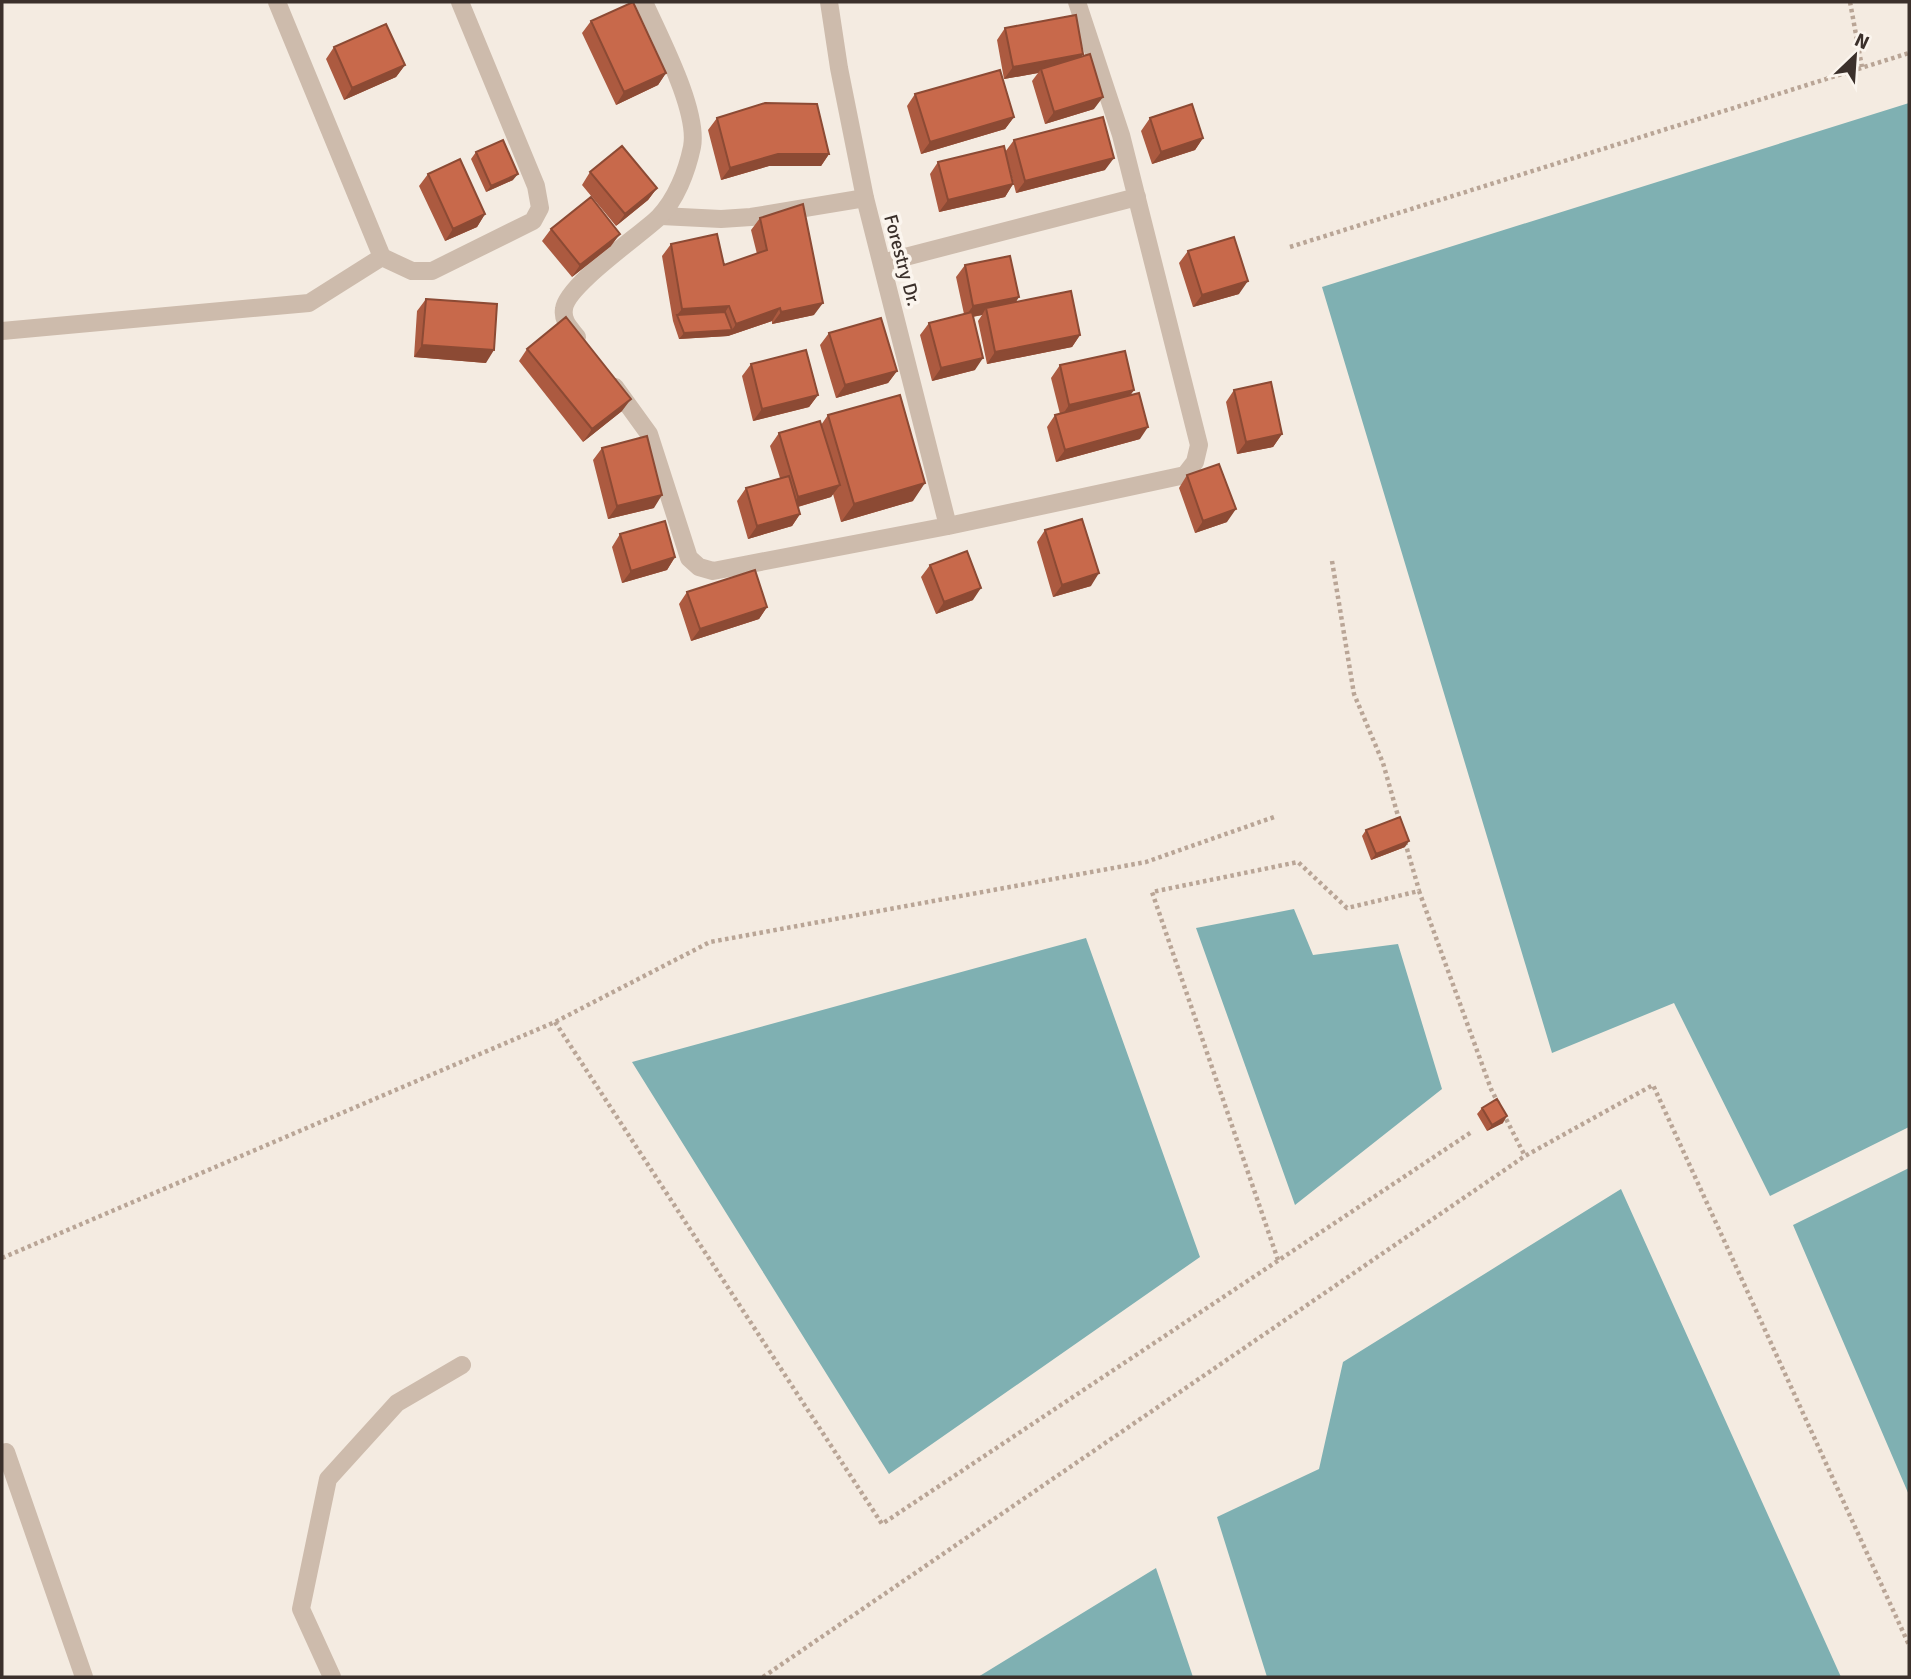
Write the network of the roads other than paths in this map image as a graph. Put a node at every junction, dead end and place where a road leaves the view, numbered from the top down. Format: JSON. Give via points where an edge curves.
{"nodes":[{"id":1,"x":277,"y":2,"type":"edge"},
{"id":2,"x":460,"y":2,"type":"edge"},
{"id":3,"x":644,"y":2,"type":"edge"},
{"id":4,"x":829,"y":2,"type":"edge"},
{"id":5,"x":1077,"y":2,"type":"edge"},
{"id":6,"x":1137,"y":197,"type":"junction"},
{"id":7,"x":864,"y":198,"type":"junction"},
{"id":8,"x":661,"y":216,"type":"junction"},
{"id":9,"x":382,"y":257,"type":"junction"},
{"id":10,"x":882,"y":263,"type":"junction"},
{"id":11,"x":2,"y":331,"type":"edge"},
{"id":12,"x":587,"y":351,"type":"edge"},
{"id":13,"x":603,"y":371,"type":"edge"},
{"id":14,"x":948,"y":526,"type":"junction"},
{"id":15,"x":462,"y":1366,"type":"dead end"},
{"id":16,"x":6,"y":1452,"type":"dead end"},
{"id":17,"x":84,"y":1677,"type":"edge"},
{"id":18,"x":332,"y":1677,"type":"edge"}],
"edges":[{"from":1,"to":9,"type":"street"},
{"from":2,"to":9,"type":"street","via":[[536,186],[540,208],[533,221],[432,271],[412,271]]},
{"from":3,"to":8,"type":"street","via":[[688,105],[693,144],[680,186]]},
{"from":4,"to":7,"type":"street","name":"Forestry Dr."},
{"from":5,"to":6,"type":"street"},
{"from":6,"to":10,"type":"street"},
{"from":6,"to":14,"type":"street","via":[[1199,445],[1195,462],[1185,475]]},
{"from":7,"to":8,"type":"street","via":[[751,217]]},
{"from":7,"to":10,"type":"street","name":"Forestry Dr."},
{"from":8,"to":12,"type":"street","via":[[565,302],[565,320]]},
{"from":9,"to":11,"type":"street","via":[[309,303]]},
{"from":10,"to":14,"type":"street","name":"Forestry Dr."},
{"from":13,"to":14,"type":"street","via":[[649,434],[689,558],[699,567],[713,571]]},
{"from":15,"to":18,"type":"street","via":[[397,1403],[328,1479],[301,1609]]},
{"from":16,"to":17,"type":"street"}]}
